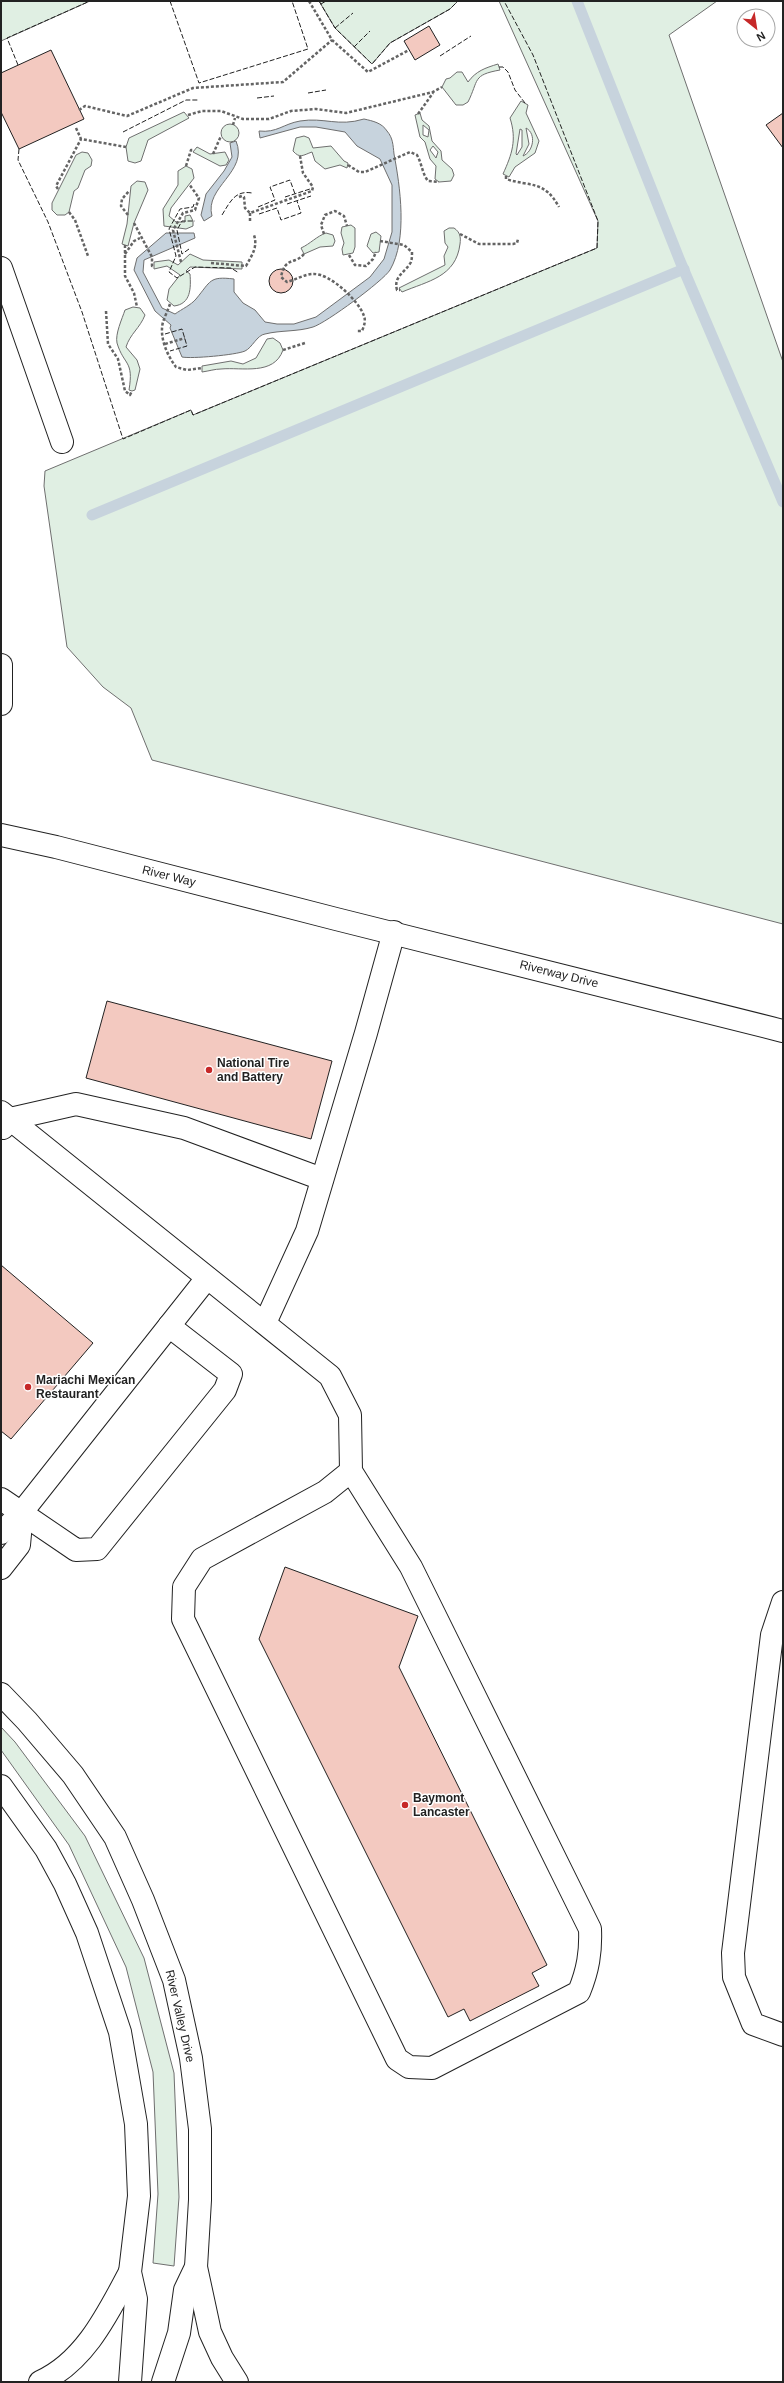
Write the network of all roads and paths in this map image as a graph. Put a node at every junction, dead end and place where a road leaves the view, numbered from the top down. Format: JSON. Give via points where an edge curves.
{"nodes":[{"id":1,"x":309,"y":1,"type":"edge"},
{"id":2,"x":332,"y":40,"type":"junction"},
{"id":3,"x":409,"y":50,"type":"dead end"},
{"id":4,"x":442,"y":87,"type":"dead end"},
{"id":5,"x":433,"y":92,"type":"junction"},
{"id":6,"x":79,"y":110,"type":"dead end"},
{"id":7,"x":418,"y":114,"type":"dead end"},
{"id":8,"x":188,"y":115,"type":"dead end"},
{"id":9,"x":235,"y":118,"type":"junction"},
{"id":10,"x":233,"y":125,"type":"dead end"},
{"id":11,"x":76,"y":128,"type":"dead end"},
{"id":12,"x":221,"y":136,"type":"dead end"},
{"id":13,"x":82,"y":139,"type":"junction"},
{"id":14,"x":126,"y":147,"type":"dead end"},
{"id":15,"x":194,"y":150,"type":"dead end"},
{"id":16,"x":213,"y":154,"type":"dead end"},
{"id":17,"x":300,"y":156,"type":"dead end"},
{"id":18,"x":348,"y":165,"type":"dead end"},
{"id":19,"x":186,"y":166,"type":"dead end"},
{"id":20,"x":506,"y":176,"type":"dead end"},
{"id":21,"x":439,"y":182,"type":"dead end"},
{"id":22,"x":189,"y":184,"type":"dead end"},
{"id":23,"x":58,"y":189,"type":"dead end"},
{"id":24,"x":129,"y":192,"type":"dead end"},
{"id":25,"x":239,"y":197,"type":"dead end"},
{"id":26,"x":560,"y":207,"type":"dead end"},
{"id":27,"x":69,"y":212,"type":"dead end"},
{"id":28,"x":250,"y":213,"type":"junction"},
{"id":29,"x":128,"y":215,"type":"dead end"},
{"id":30,"x":250,"y":221,"type":"dead end"},
{"id":31,"x":134,"y":223,"type":"dead end"},
{"id":32,"x":347,"y":226,"type":"dead end"},
{"id":33,"x":324,"y":234,"type":"dead end"},
{"id":34,"x":460,"y":234,"type":"dead end"},
{"id":35,"x":254,"y":235,"type":"dead end"},
{"id":36,"x":140,"y":238,"type":"junction"},
{"id":37,"x":518,"y":239,"type":"dead end"},
{"id":38,"x":380,"y":241,"type":"dead end"},
{"id":39,"x":124,"y":245,"type":"dead end"},
{"id":40,"x":376,"y":252,"type":"dead end"},
{"id":41,"x":304,"y":254,"type":"dead end"},
{"id":42,"x":125,"y":255,"type":"junction"},
{"id":43,"x":349,"y":255,"type":"dead end"},
{"id":44,"x":88,"y":256,"type":"dead end"},
{"id":45,"x":181,"y":262,"type":"dead end"},
{"id":46,"x":211,"y":263,"type":"dead end"},
{"id":47,"x":153,"y":266,"type":"dead end"},
{"id":48,"x":1,"y":268,"type":"edge"},
{"id":49,"x":400,"y":290,"type":"dead end"},
{"id":50,"x":170,"y":304,"type":"dead end"},
{"id":51,"x":137,"y":307,"type":"dead end"},
{"id":52,"x":106,"y":311,"type":"dead end"},
{"id":53,"x":356,"y":331,"type":"dead end"},
{"id":54,"x":185,"y":338,"type":"dead end"},
{"id":55,"x":305,"y":343,"type":"dead end"},
{"id":56,"x":165,"y":344,"type":"junction"},
{"id":57,"x":283,"y":350,"type":"dead end"},
{"id":58,"x":202,"y":368,"type":"dead end"},
{"id":59,"x":132,"y":391,"type":"dead end"},
{"id":60,"x":62,"y":442,"type":"dead end"},
{"id":61,"x":1,"y":665,"type":"edge"},
{"id":62,"x":1,"y":704,"type":"edge"},
{"id":63,"x":1,"y":835,"type":"edge"},
{"id":64,"x":336,"y":919,"type":"joint"},
{"id":65,"x":394,"y":932,"type":"junction"},
{"id":66,"x":783,"y":1031,"type":"edge"},
{"id":67,"x":4,"y":1120,"type":"edge"},
{"id":68,"x":322,"y":1179,"type":"junction"},
{"id":69,"x":207,"y":1278,"type":"junction"},
{"id":70,"x":265,"y":1323,"type":"junction"},
{"id":71,"x":169,"y":1326,"type":"junction"},
{"id":72,"x":351,"y":1471,"type":"junction"},
{"id":73,"x":1,"y":1499,"type":"edge"},
{"id":74,"x":22,"y":1512,"type":"junction"},
{"id":75,"x":1,"y":1533,"type":"edge"},
{"id":76,"x":1,"y":1568,"type":"edge"},
{"id":77,"x":783,"y":1602,"type":"edge"},
{"id":78,"x":1,"y":1694,"type":"edge"},
{"id":79,"x":1,"y":1786,"type":"edge"},
{"id":80,"x":783,"y":2035,"type":"edge"},
{"id":81,"x":196,"y":2267,"type":"junction"},
{"id":82,"x":130,"y":2272,"type":"junction"},
{"id":83,"x":40,"y":2382,"type":"edge"},
{"id":84,"x":130,"y":2382,"type":"edge"},
{"id":85,"x":162,"y":2382,"type":"edge"},
{"id":86,"x":237,"y":2382,"type":"edge"}],
"edges":[{"from":1,"to":2,"type":"path"},
{"from":2,"to":3,"type":"path","via":[[368,72]]},
{"from":2,"to":6,"type":"path","via":[[283,82],[193,88],[126,116],[86,106]]},
{"from":4,"to":5,"type":"path"},
{"from":5,"to":7,"type":"path"},
{"from":5,"to":9,"type":"path","via":[[346,113],[316,109],[291,111],[269,120]]},
{"from":8,"to":9,"type":"path","via":[[202,111],[220,111]]},
{"from":9,"to":10,"type":"path"},
{"from":11,"to":13,"type":"path"},
{"from":12,"to":16,"type":"path"},
{"from":13,"to":14,"type":"path"},
{"from":13,"to":23,"type":"path","via":[[56,186]]},
{"from":15,"to":19,"type":"path","via":[[191,150]]},
{"from":17,"to":28,"type":"path","via":[[304,173],[313,187],[312,191]]},
{"from":18,"to":21,"type":"path","via":[[359,172],[375,169],[410,152],[417,155],[422,162],[423,174],[428,181]]},
{"from":20,"to":26,"type":"path","via":[[506,179],[540,186],[549,191]]},
{"from":22,"to":45,"type":"path","via":[[199,198],[194,210],[183,213],[173,230]]},
{"from":24,"to":29,"type":"path","via":[[122,199],[120,206]]},
{"from":25,"to":28,"type":"path","via":[[244,197],[245,208]]},
{"from":27,"to":44,"type":"path","via":[[75,220]]},
{"from":28,"to":30,"type":"path"},
{"from":31,"to":36,"type":"path"},
{"from":32,"to":33,"type":"path","via":[[344,216],[335,211],[325,215],[321,225]]},
{"from":34,"to":37,"type":"path","via":[[479,244],[517,243]]},
{"from":35,"to":46,"type":"path","via":[[255,249],[246,266]]},
{"from":36,"to":42,"type":"path","via":[[134,241]]},
{"from":36,"to":47,"type":"path","via":[[152,257]]},
{"from":38,"to":49,"type":"path","via":[[404,245],[412,252],[411,262],[398,277],[396,287]]},
{"from":39,"to":42,"type":"path"},
{"from":40,"to":43,"type":"path","via":[[366,266],[355,265]]},
{"from":41,"to":53,"type":"path","via":[[285,265],[282,277],[286,282],[313,274],[327,277],[343,290],[364,316],[365,324],[362,331]]},
{"from":42,"to":51,"type":"path","via":[[125,276],[134,293]]},
{"from":48,"to":60,"type":"street"},
{"from":50,"to":56,"type":"path","via":[[163,321],[162,333]]},
{"from":52,"to":59,"type":"path","via":[[108,344],[118,359],[125,391],[130,395]]},
{"from":54,"to":56,"type":"path"},
{"from":55,"to":57,"type":"path"},
{"from":56,"to":58,"type":"path","via":[[169,357],[176,367],[187,370]]},
{"from":61,"to":62,"type":"street"},
{"from":63,"to":64,"type":"street","name":"River Way"},
{"from":64,"to":65,"type":"street","name":"Riverway Drive"},
{"from":65,"to":66,"type":"street","name":"Riverway Drive"},
{"from":65,"to":68,"type":"street"},
{"from":67,"to":68,"type":"street","via":[[76,1104],[184,1128]]},
{"from":67,"to":69,"type":"street"},
{"from":68,"to":70,"type":"street","via":[[307,1231]]},
{"from":69,"to":70,"type":"street"},
{"from":69,"to":71,"type":"street"},
{"from":70,"to":72,"type":"street","via":[[330,1376],[350,1415]]},
{"from":71,"to":74,"type":"street"},
{"from":71,"to":74,"type":"street","via":[[231,1374],[225,1390],[97,1549],[76,1550]]},
{"from":72,"to":72,"type":"street","via":[[324,1492],[202,1559],[184,1587],[183,1619],[398,2059],[409,2068],[432,2068],[579,1992],[588,1972],[590,1929],[411,1567]]},
{"from":73,"to":74,"type":"street"},
{"from":74,"to":75,"type":"street"},
{"from":74,"to":76,"type":"street","via":[[18,1545]]},
{"from":77,"to":80,"type":"street","via":[[772,1635],[734,1953],[734,1977],[753,2024]]},
{"from":78,"to":81,"type":"street","name":"River Valley Drive","via":[[73,1775],[115,1837],[174,1980],[191,2058],[200,2129],[200,2200]]},
{"from":79,"to":82,"type":"street","via":[[46,1849],[65,1884],[87,1933],[120,2032],[136,2124],[139,2196]]},
{"from":81,"to":85,"type":"street","name":"River Valley Drive","via":[[184,2290],[179,2333]]},
{"from":81,"to":86,"type":"street","via":[[210,2332]]},
{"from":82,"to":83,"type":"street","via":[[103,2321],[76,2357],[52,2377]]},
{"from":82,"to":84,"type":"street","via":[[136,2299]]}]}
